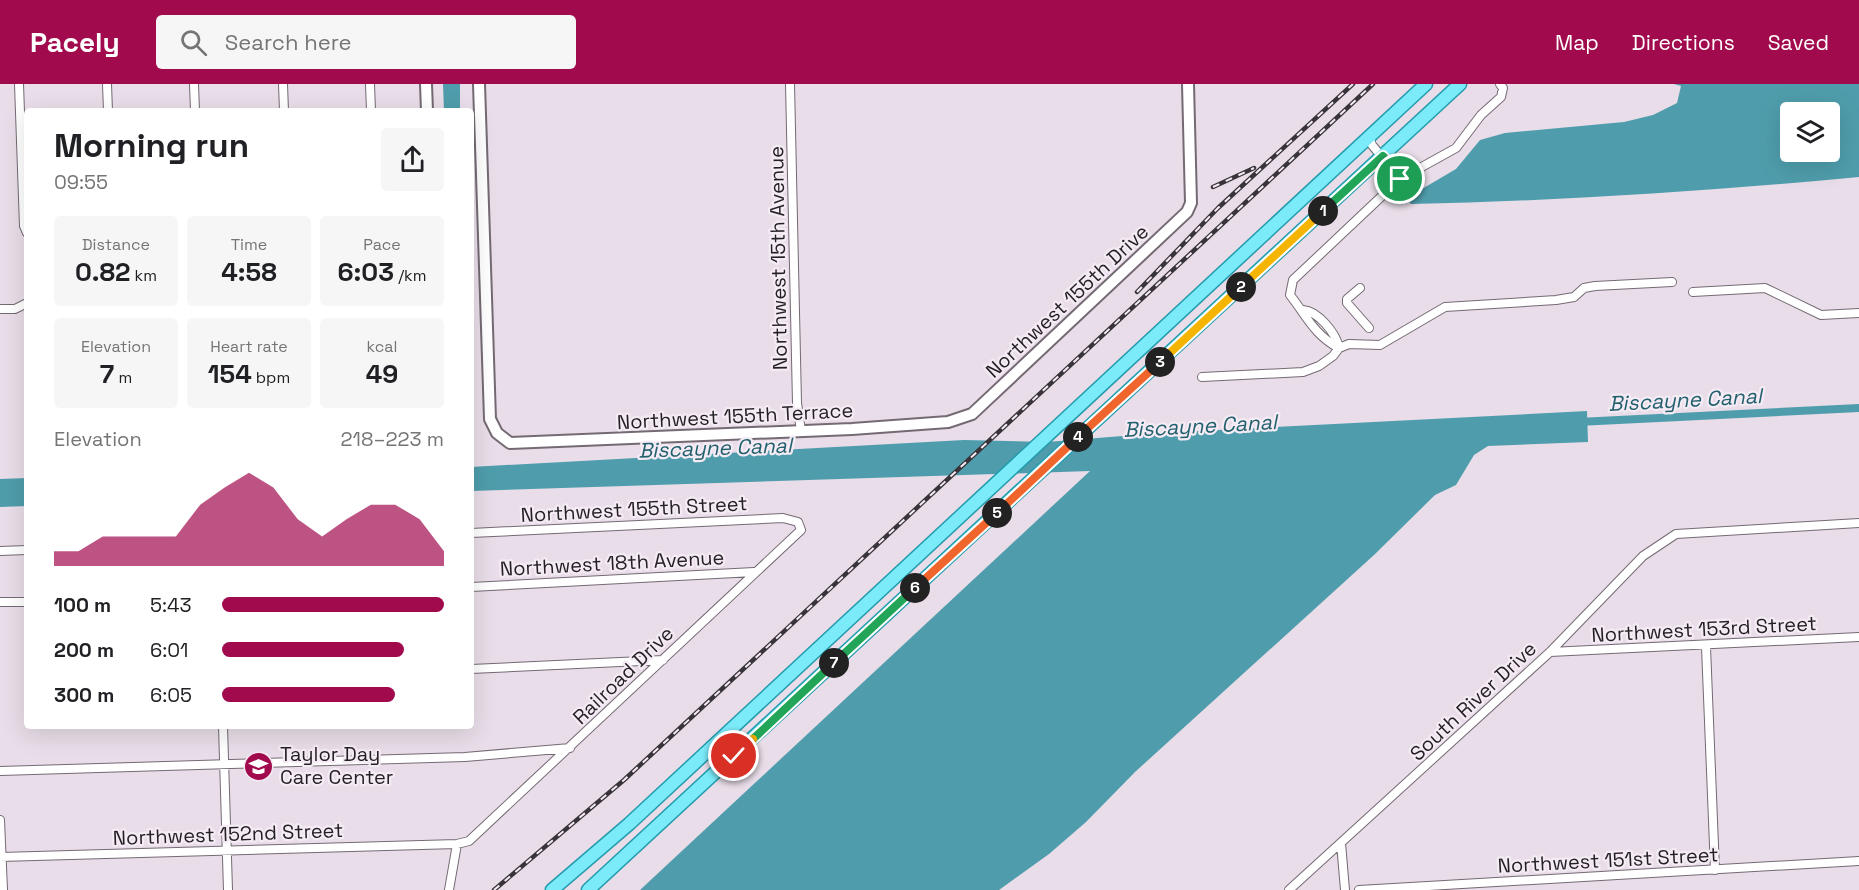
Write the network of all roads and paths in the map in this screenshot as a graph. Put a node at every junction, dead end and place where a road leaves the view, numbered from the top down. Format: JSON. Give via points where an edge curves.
{"nodes":[{"id":1,"x":20,"y":84,"type":"edge"},
{"id":2,"x":107,"y":84,"type":"edge"},
{"id":3,"x":194,"y":84,"type":"edge"},
{"id":4,"x":283,"y":84,"type":"edge"},
{"id":5,"x":370,"y":84,"type":"edge"},
{"id":6,"x":426,"y":84,"type":"edge"},
{"id":7,"x":479,"y":84,"type":"edge"},
{"id":8,"x":790,"y":84,"type":"edge"},
{"id":9,"x":1188,"y":84,"type":"edge"},
{"id":10,"x":1426,"y":84,"type":"edge"},
{"id":11,"x":1460,"y":84,"type":"edge"},
{"id":12,"x":1501,"y":88,"type":"edge"},
{"id":13,"x":108,"y":108,"type":"edge"},
{"id":14,"x":195,"y":108,"type":"edge"},
{"id":15,"x":284,"y":108,"type":"edge"},
{"id":16,"x":371,"y":108,"type":"edge"},
{"id":17,"x":427,"y":108,"type":"edge"},
{"id":18,"x":1369,"y":137,"type":"junction"},
{"id":19,"x":1383,"y":156,"type":"junction"},
{"id":20,"x":1400,"y":179,"type":"junction"},
{"id":21,"x":24,"y":226,"type":"edge"},
{"id":22,"x":1672,"y":282,"type":"dead end"},
{"id":23,"x":1360,"y":288,"type":"dead end"},
{"id":24,"x":1693,"y":292,"type":"dead end"},
{"id":25,"x":24,"y":304,"type":"edge"},
{"id":26,"x":0,"y":309,"type":"edge"},
{"id":27,"x":1859,"y":313,"type":"edge"},
{"id":28,"x":1369,"y":328,"type":"dead end"},
{"id":29,"x":1339,"y":348,"type":"junction"},
{"id":30,"x":1202,"y":376,"type":"dead end"},
{"id":31,"x":962,"y":419,"type":"joint"},
{"id":32,"x":801,"y":431,"type":"junction"},
{"id":33,"x":798,"y":522,"type":"joint"},
{"id":34,"x":1859,"y":523,"type":"edge"},
{"id":35,"x":474,"y":533,"type":"edge"},
{"id":36,"x":24,"y":550,"type":"edge"},
{"id":37,"x":0,"y":551,"type":"edge"},
{"id":38,"x":754,"y":572,"type":"junction"},
{"id":39,"x":474,"y":587,"type":"edge"},
{"id":40,"x":24,"y":602,"type":"edge"},
{"id":41,"x":0,"y":603,"type":"edge"},
{"id":42,"x":1859,"y":637,"type":"edge"},
{"id":43,"x":1706,"y":646,"type":"junction"},
{"id":44,"x":1550,"y":652,"type":"junction"},
{"id":45,"x":663,"y":660,"type":"junction"},
{"id":46,"x":474,"y":669,"type":"edge"},
{"id":47,"x":223,"y":729,"type":"edge"},
{"id":48,"x":570,"y":748,"type":"junction"},
{"id":49,"x":224,"y":764,"type":"junction"},
{"id":50,"x":0,"y":771,"type":"edge"},
{"id":51,"x":0,"y":820,"type":"edge"},
{"id":52,"x":1341,"y":843,"type":"junction"},
{"id":53,"x":457,"y":844,"type":"junction"},
{"id":54,"x":227,"y":850,"type":"junction"},
{"id":55,"x":1,"y":857,"type":"edge"},
{"id":56,"x":1859,"y":861,"type":"edge"},
{"id":57,"x":1715,"y":870,"type":"junction"},
{"id":58,"x":1533,"y":881,"type":"junction"},
{"id":59,"x":1448,"y":888,"type":"edge"},
{"id":60,"x":3,"y":890,"type":"edge"},
{"id":61,"x":228,"y":890,"type":"edge"},
{"id":62,"x":449,"y":890,"type":"edge"},
{"id":63,"x":552,"y":890,"type":"edge"},
{"id":64,"x":588,"y":890,"type":"edge"},
{"id":65,"x":1289,"y":890,"type":"edge"},
{"id":66,"x":1345,"y":890,"type":"edge"},
{"id":67,"x":1359,"y":890,"type":"edge"},
{"id":68,"x":1533,"y":890,"type":"edge"}],
"edges":[{"from":1,"to":21,"type":"street"},
{"from":2,"to":13,"type":"street"},
{"from":3,"to":14,"type":"street"},
{"from":4,"to":15,"type":"street"},
{"from":5,"to":16,"type":"street"},
{"from":6,"to":17,"type":"street"},
{"from":7,"to":32,"type":"street","name":"Northwest 155th Terrace","via":[[490,419],[497,433],[510,443]]},
{"from":8,"to":32,"type":"street","name":"Northwest 15th Avenue","via":[[797,403]]},
{"from":9,"to":31,"type":"street","name":"Northwest 155th Drive","via":[[1188,212]]},
{"from":10,"to":18,"type":"main road"},
{"from":11,"to":19,"type":"main road"},
{"from":12,"to":20,"type":"street","via":[[1501,97],[1456,147]]},
{"from":18,"to":19,"type":"street"},
{"from":18,"to":63,"type":"main road","via":[[629,824]]},
{"from":19,"to":20,"type":"street"},
{"from":19,"to":64,"type":"main road"},
{"from":20,"to":29,"type":"street","via":[[1293,280],[1290,295],[1303,310],[1320,319],[1337,339]]},
{"from":22,"to":29,"type":"street","via":[[1595,286],[1584,288],[1574,297],[1556,300],[1445,307],[1380,345],[1349,344]]},
{"from":23,"to":28,"type":"street","via":[[1347,303]]},
{"from":24,"to":27,"type":"street","via":[[1765,288],[1821,315]]},
{"from":25,"to":26,"type":"street"},
{"from":29,"to":30,"type":"street","via":[[1319,366],[1303,372]]},
{"from":31,"to":32,"type":"street","name":"Northwest 155th Terrace"},
{"from":33,"to":35,"type":"street","name":"Northwest 155th Street","via":[[783,518]]},
{"from":33,"to":38,"type":"street","name":"Railroad Drive","via":[[801,530],[794,540]]},
{"from":34,"to":44,"type":"street","name":"South River Drive","via":[[1676,534],[1643,556]]},
{"from":36,"to":37,"type":"street"},
{"from":38,"to":39,"type":"street","name":"Northwest 18th Avenue"},
{"from":38,"to":45,"type":"street","name":"Railroad Drive"},
{"from":40,"to":41,"type":"street"},
{"from":42,"to":43,"type":"street","name":"Northwest 153rd Street"},
{"from":43,"to":44,"type":"street","name":"Northwest 153rd Street"},
{"from":43,"to":57,"type":"street"},
{"from":44,"to":52,"type":"street","name":"South River Drive"},
{"from":45,"to":46,"type":"street"},
{"from":45,"to":48,"type":"street","name":"Railroad Drive"},
{"from":47,"to":49,"type":"street"},
{"from":48,"to":49,"type":"street","via":[[465,757]]},
{"from":48,"to":53,"type":"street","name":"Railroad Drive","via":[[469,841]]},
{"from":49,"to":50,"type":"street"},
{"from":49,"to":54,"type":"street"},
{"from":51,"to":55,"type":"street"},
{"from":52,"to":65,"type":"street","name":"South River Drive"},
{"from":52,"to":66,"type":"street"},
{"from":53,"to":54,"type":"street","name":"Northwest 152nd Street"},
{"from":53,"to":62,"type":"street"},
{"from":54,"to":55,"type":"street","name":"Northwest 152nd Street"},
{"from":54,"to":61,"type":"street"},
{"from":55,"to":60,"type":"street"},
{"from":56,"to":57,"type":"street","name":"Northwest 151st Street"},
{"from":57,"to":58,"type":"street","name":"Northwest 151st Street"},
{"from":58,"to":59,"type":"street","name":"Northwest 151st Street"},
{"from":58,"to":68,"type":"street"},
{"from":59,"to":67,"type":"street","name":"Northwest 151st Street"}]}
